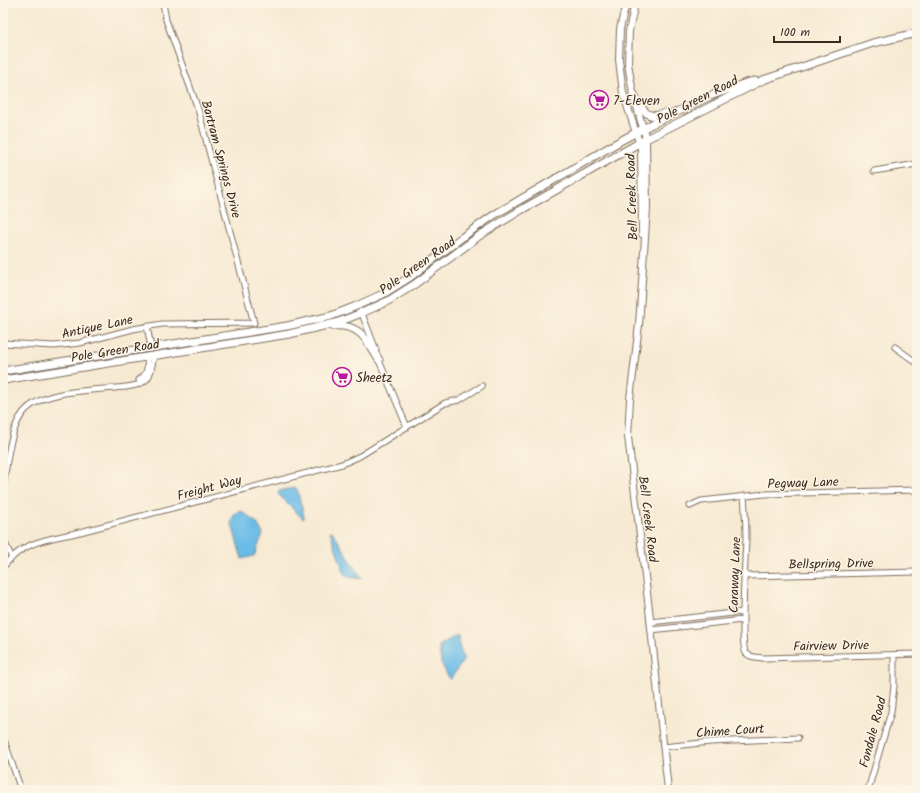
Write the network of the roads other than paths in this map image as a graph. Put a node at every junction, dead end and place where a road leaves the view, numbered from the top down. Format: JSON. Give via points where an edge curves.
{"nodes":[{"id":1,"x":163,"y":3,"type":"edge"},
{"id":2,"x":626,"y":3,"type":"edge"},
{"id":3,"x":635,"y":3,"type":"edge"},
{"id":4,"x":917,"y":33,"type":"edge"},
{"id":5,"x":763,"y":80,"type":"junction"},
{"id":6,"x":633,"y":93,"type":"junction"},
{"id":7,"x":710,"y":96,"type":"junction"},
{"id":8,"x":644,"y":128,"type":"junction"},
{"id":9,"x":636,"y":132,"type":"junction"},
{"id":10,"x":643,"y":141,"type":"junction"},
{"id":11,"x":917,"y":164,"type":"edge"},
{"id":12,"x":874,"y":171,"type":"dead end"},
{"id":13,"x":359,"y":305,"type":"junction"},
{"id":14,"x":362,"y":313,"type":"junction"},
{"id":15,"x":254,"y":323,"type":"joint"},
{"id":16,"x":147,"y":326,"type":"junction"},
{"id":17,"x":320,"y":328,"type":"junction"},
{"id":18,"x":3,"y":343,"type":"edge"},
{"id":19,"x":896,"y":347,"type":"dead end"},
{"id":20,"x":151,"y":348,"type":"junction"},
{"id":21,"x":193,"y":350,"type":"junction"},
{"id":22,"x":147,"y":357,"type":"junction"},
{"id":23,"x":379,"y":360,"type":"junction"},
{"id":24,"x":917,"y":363,"type":"edge"},
{"id":25,"x":3,"y":378,"type":"edge"},
{"id":26,"x":482,"y":386,"type":"dead end"},
{"id":27,"x":407,"y":427,"type":"junction"},
{"id":28,"x":3,"y":487,"type":"edge"},
{"id":29,"x":917,"y":490,"type":"edge"},
{"id":30,"x":744,"y":496,"type":"junction"},
{"id":31,"x":690,"y":506,"type":"dead end"},
{"id":32,"x":3,"y":539,"type":"edge"},
{"id":33,"x":12,"y":558,"type":"junction"},
{"id":34,"x":3,"y":567,"type":"edge"},
{"id":35,"x":917,"y":572,"type":"edge"},
{"id":36,"x":744,"y":576,"type":"junction"},
{"id":37,"x":743,"y":612,"type":"junction"},
{"id":38,"x":743,"y":620,"type":"junction"},
{"id":39,"x":650,"y":622,"type":"junction"},
{"id":40,"x":651,"y":630,"type":"junction"},
{"id":41,"x":747,"y":654,"type":"joint"},
{"id":42,"x":917,"y":654,"type":"edge"},
{"id":43,"x":894,"y":655,"type":"junction"},
{"id":44,"x":3,"y":737,"type":"edge"},
{"id":45,"x":798,"y":738,"type":"dead end"},
{"id":46,"x":663,"y":747,"type":"junction"},
{"id":47,"x":21,"y":790,"type":"edge"},
{"id":48,"x":668,"y":790,"type":"edge"},
{"id":49,"x":868,"y":790,"type":"edge"}],
"edges":[{"from":1,"to":15,"type":"street","name":"Bartram Springs Drive","via":[[166,20],[200,118]]},
{"from":2,"to":9,"type":"street","name":"Bell Creek Road","via":[[619,44],[620,76]]},
{"from":3,"to":6,"type":"street","name":"Bell Creek Road","via":[[628,47]]},
{"from":4,"to":5,"type":"main road","name":"Pole Green Road","via":[[873,43]]},
{"from":5,"to":7,"type":"main road","name":"Pole Green Road","via":[[746,83]]},
{"from":5,"to":10,"type":"main road","name":"Pole Green Road"},
{"from":6,"to":7,"type":"main road","via":[[644,112],[654,116]]},
{"from":6,"to":8,"type":"street","name":"Bell Creek Road"},
{"from":7,"to":8,"type":"main road","name":"Pole Green Road"},
{"from":8,"to":9,"type":"main road","name":"Pole Green Road"},
{"from":8,"to":10,"type":"street","name":"Bell Creek Road"},
{"from":9,"to":10,"type":"street","name":"Bell Creek Road"},
{"from":9,"to":13,"type":"main road","name":"Pole Green Road","via":[[500,212],[467,233],[403,282]]},
{"from":10,"to":14,"type":"main road","name":"Pole Green Road","via":[[497,224],[407,289]]},
{"from":10,"to":39,"type":"street","name":"Bell Creek Road","via":[[644,250],[628,434]]},
{"from":11,"to":12,"type":"street"},
{"from":13,"to":14,"type":"street"},
{"from":13,"to":20,"type":"main road","name":"Pole Green Road","via":[[303,323]]},
{"from":14,"to":17,"type":"main road","name":"Pole Green Road"},
{"from":14,"to":23,"type":"street"},
{"from":15,"to":16,"type":"street","name":"Antique Lane","via":[[172,323]]},
{"from":16,"to":18,"type":"street","name":"Antique Lane","via":[[68,344]]},
{"from":16,"to":20,"type":"street","name":"Antique Lane"},
{"from":17,"to":21,"type":"main road","name":"Pole Green Road"},
{"from":17,"to":23,"type":"main road","via":[[343,326],[355,329],[365,337]]},
{"from":19,"to":24,"type":"street"},
{"from":20,"to":21,"type":"main road","via":[[156,351],[179,348]]},
{"from":20,"to":22,"type":"main road"},
{"from":20,"to":25,"type":"main road","name":"Pole Green Road"},
{"from":21,"to":22,"type":"main road","name":"Pole Green Road"},
{"from":22,"to":25,"type":"main road","name":"Pole Green Road"},
{"from":22,"to":28,"type":"street","via":[[147,372],[138,380],[41,400],[23,413],[13,434]]},
{"from":23,"to":27,"type":"street"},
{"from":26,"to":27,"type":"street","name":"Freight Way","via":[[459,400],[445,403]]},
{"from":27,"to":33,"type":"street","name":"Freight Way","via":[[342,464],[45,539],[32,544]]},
{"from":29,"to":30,"type":"street","name":"Pegway Lane"},
{"from":30,"to":31,"type":"street","name":"Pegway Lane","via":[[701,501]]},
{"from":30,"to":36,"type":"street","name":"Caraway Lane"},
{"from":32,"to":33,"type":"street"},
{"from":33,"to":34,"type":"street","name":"Freight Way"},
{"from":35,"to":36,"type":"street","name":"Bellspring Drive"},
{"from":36,"to":37,"type":"street","name":"Caraway Lane"},
{"from":37,"to":38,"type":"street","name":"Caraway Lane"},
{"from":37,"to":39,"type":"street"},
{"from":38,"to":40,"type":"street"},
{"from":38,"to":41,"type":"street","name":"Caraway Lane","via":[[744,648]]},
{"from":39,"to":40,"type":"street","name":"Bell Creek Road"},
{"from":40,"to":46,"type":"street","name":"Bell Creek Road"},
{"from":41,"to":43,"type":"street","name":"Fairview Drive","via":[[764,658]]},
{"from":42,"to":43,"type":"street","name":"Fairview Drive"},
{"from":43,"to":49,"type":"street","name":"Fondale Road","via":[[894,686],[890,712]]},
{"from":44,"to":47,"type":"street"},
{"from":45,"to":46,"type":"street","name":"Chime Court"},
{"from":46,"to":48,"type":"street","name":"Bell Creek Road"}]}
